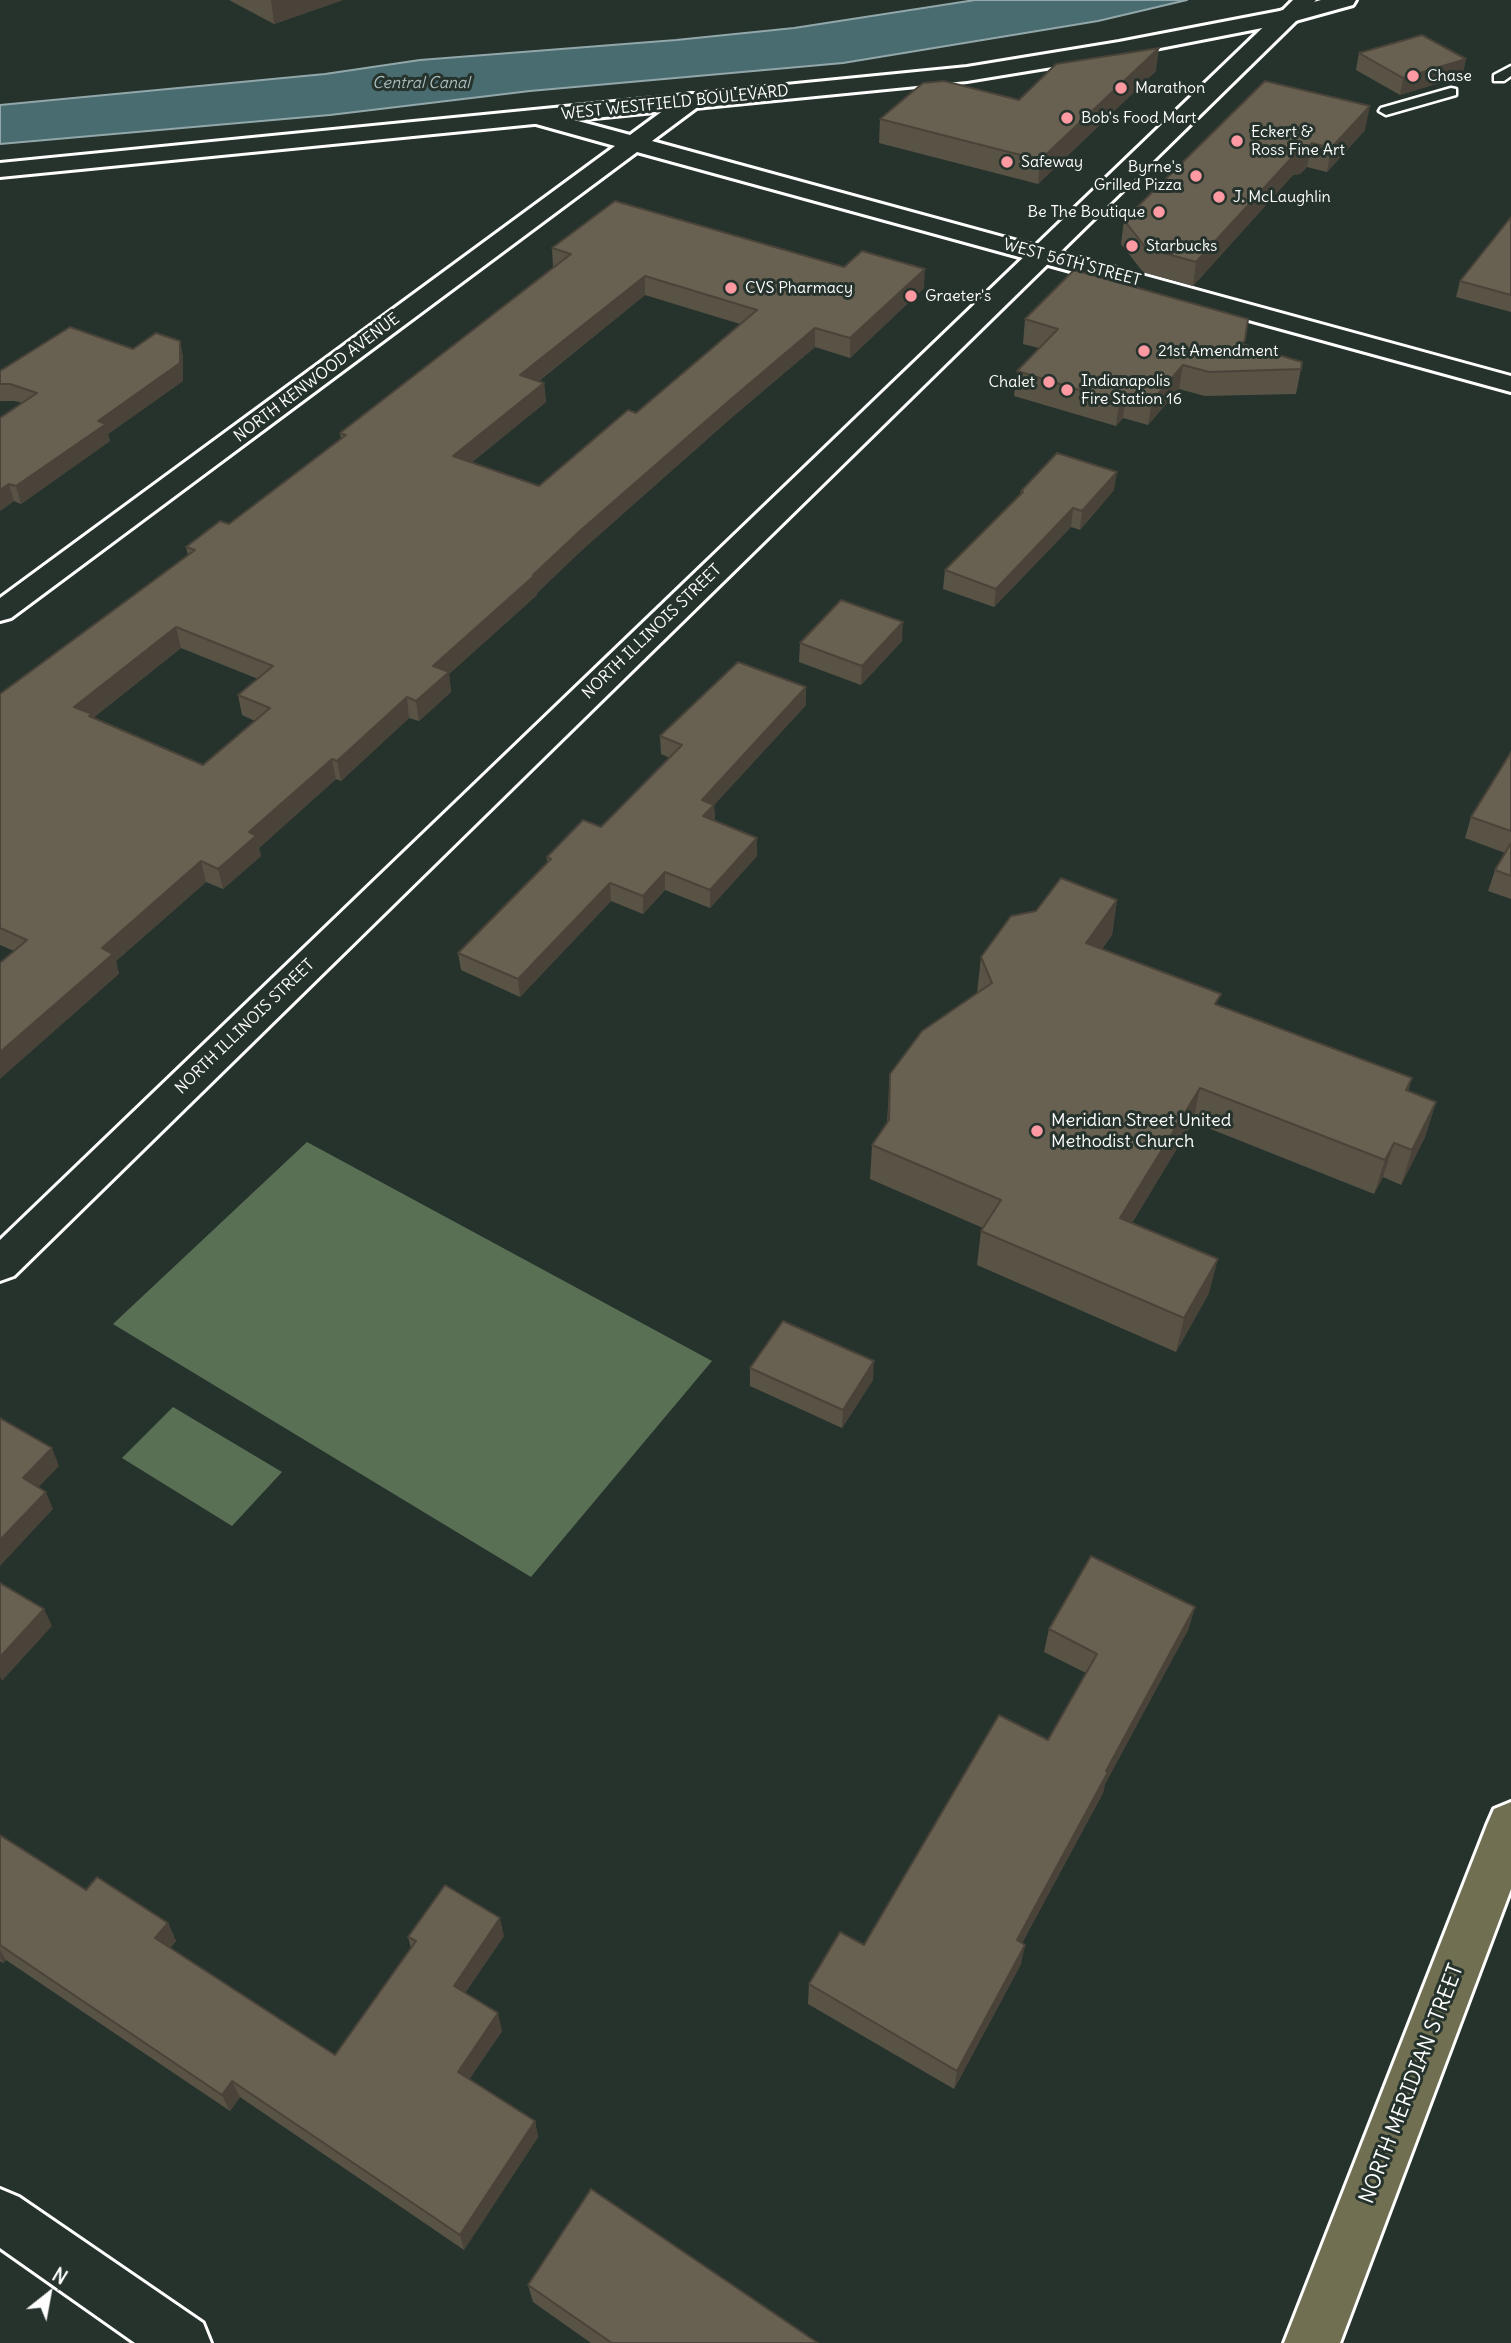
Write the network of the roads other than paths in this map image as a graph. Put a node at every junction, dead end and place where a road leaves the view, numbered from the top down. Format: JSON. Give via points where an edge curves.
{"nodes":[{"id":1,"x":1345,"y":0,"type":"edge"},
{"id":2,"x":1296,"y":8,"type":"edge"},
{"id":3,"x":1511,"y":70,"type":"edge"},
{"id":4,"x":1499,"y":78,"type":"dead end"},
{"id":5,"x":1451,"y":92,"type":"dead end"},
{"id":6,"x":691,"y":101,"type":"junction"},
{"id":7,"x":1386,"y":111,"type":"dead end"},
{"id":8,"x":537,"y":117,"type":"junction"},
{"id":9,"x":633,"y":143,"type":"junction"},
{"id":10,"x":0,"y":170,"type":"edge"},
{"id":11,"x":1041,"y":254,"type":"junction"},
{"id":12,"x":1511,"y":384,"type":"edge"},
{"id":13,"x":0,"y":612,"type":"edge"},
{"id":14,"x":0,"y":1265,"type":"edge"},
{"id":15,"x":1511,"y":1825,"type":"edge"},
{"id":16,"x":0,"y":2216,"type":"edge"},
{"id":17,"x":183,"y":2343,"type":"edge"},
{"id":18,"x":1312,"y":2343,"type":"edge"}],
"edges":[{"from":1,"to":2,"type":"street","name":"WEST WESTFIELD BOULEVARD"},
{"from":2,"to":6,"type":"street","name":"WEST WESTFIELD BOULEVARD","via":[[1094,54],[992,70]]},
{"from":2,"to":11,"type":"street","name":"NORTH ILLINOIS STREET"},
{"from":3,"to":4,"type":"lane"},
{"from":5,"to":7,"type":"lane"},
{"from":6,"to":8,"type":"street","name":"WEST WESTFIELD BOULEVARD"},
{"from":6,"to":9,"type":"street","name":"NORTH KENWOOD AVENUE"},
{"from":8,"to":9,"type":"street"},
{"from":8,"to":10,"type":"street","name":"WEST WESTFIELD BOULEVARD"},
{"from":9,"to":11,"type":"street","name":"WEST 56TH STREET"},
{"from":9,"to":13,"type":"street","name":"NORTH KENWOOD AVENUE"},
{"from":11,"to":12,"type":"street","name":"WEST 56TH STREET"},
{"from":11,"to":14,"type":"street","name":"NORTH ILLINOIS STREET"},
{"from":15,"to":18,"type":"main road","name":"NORTH MERIDIAN STREET"},
{"from":16,"to":17,"type":"street"}]}
